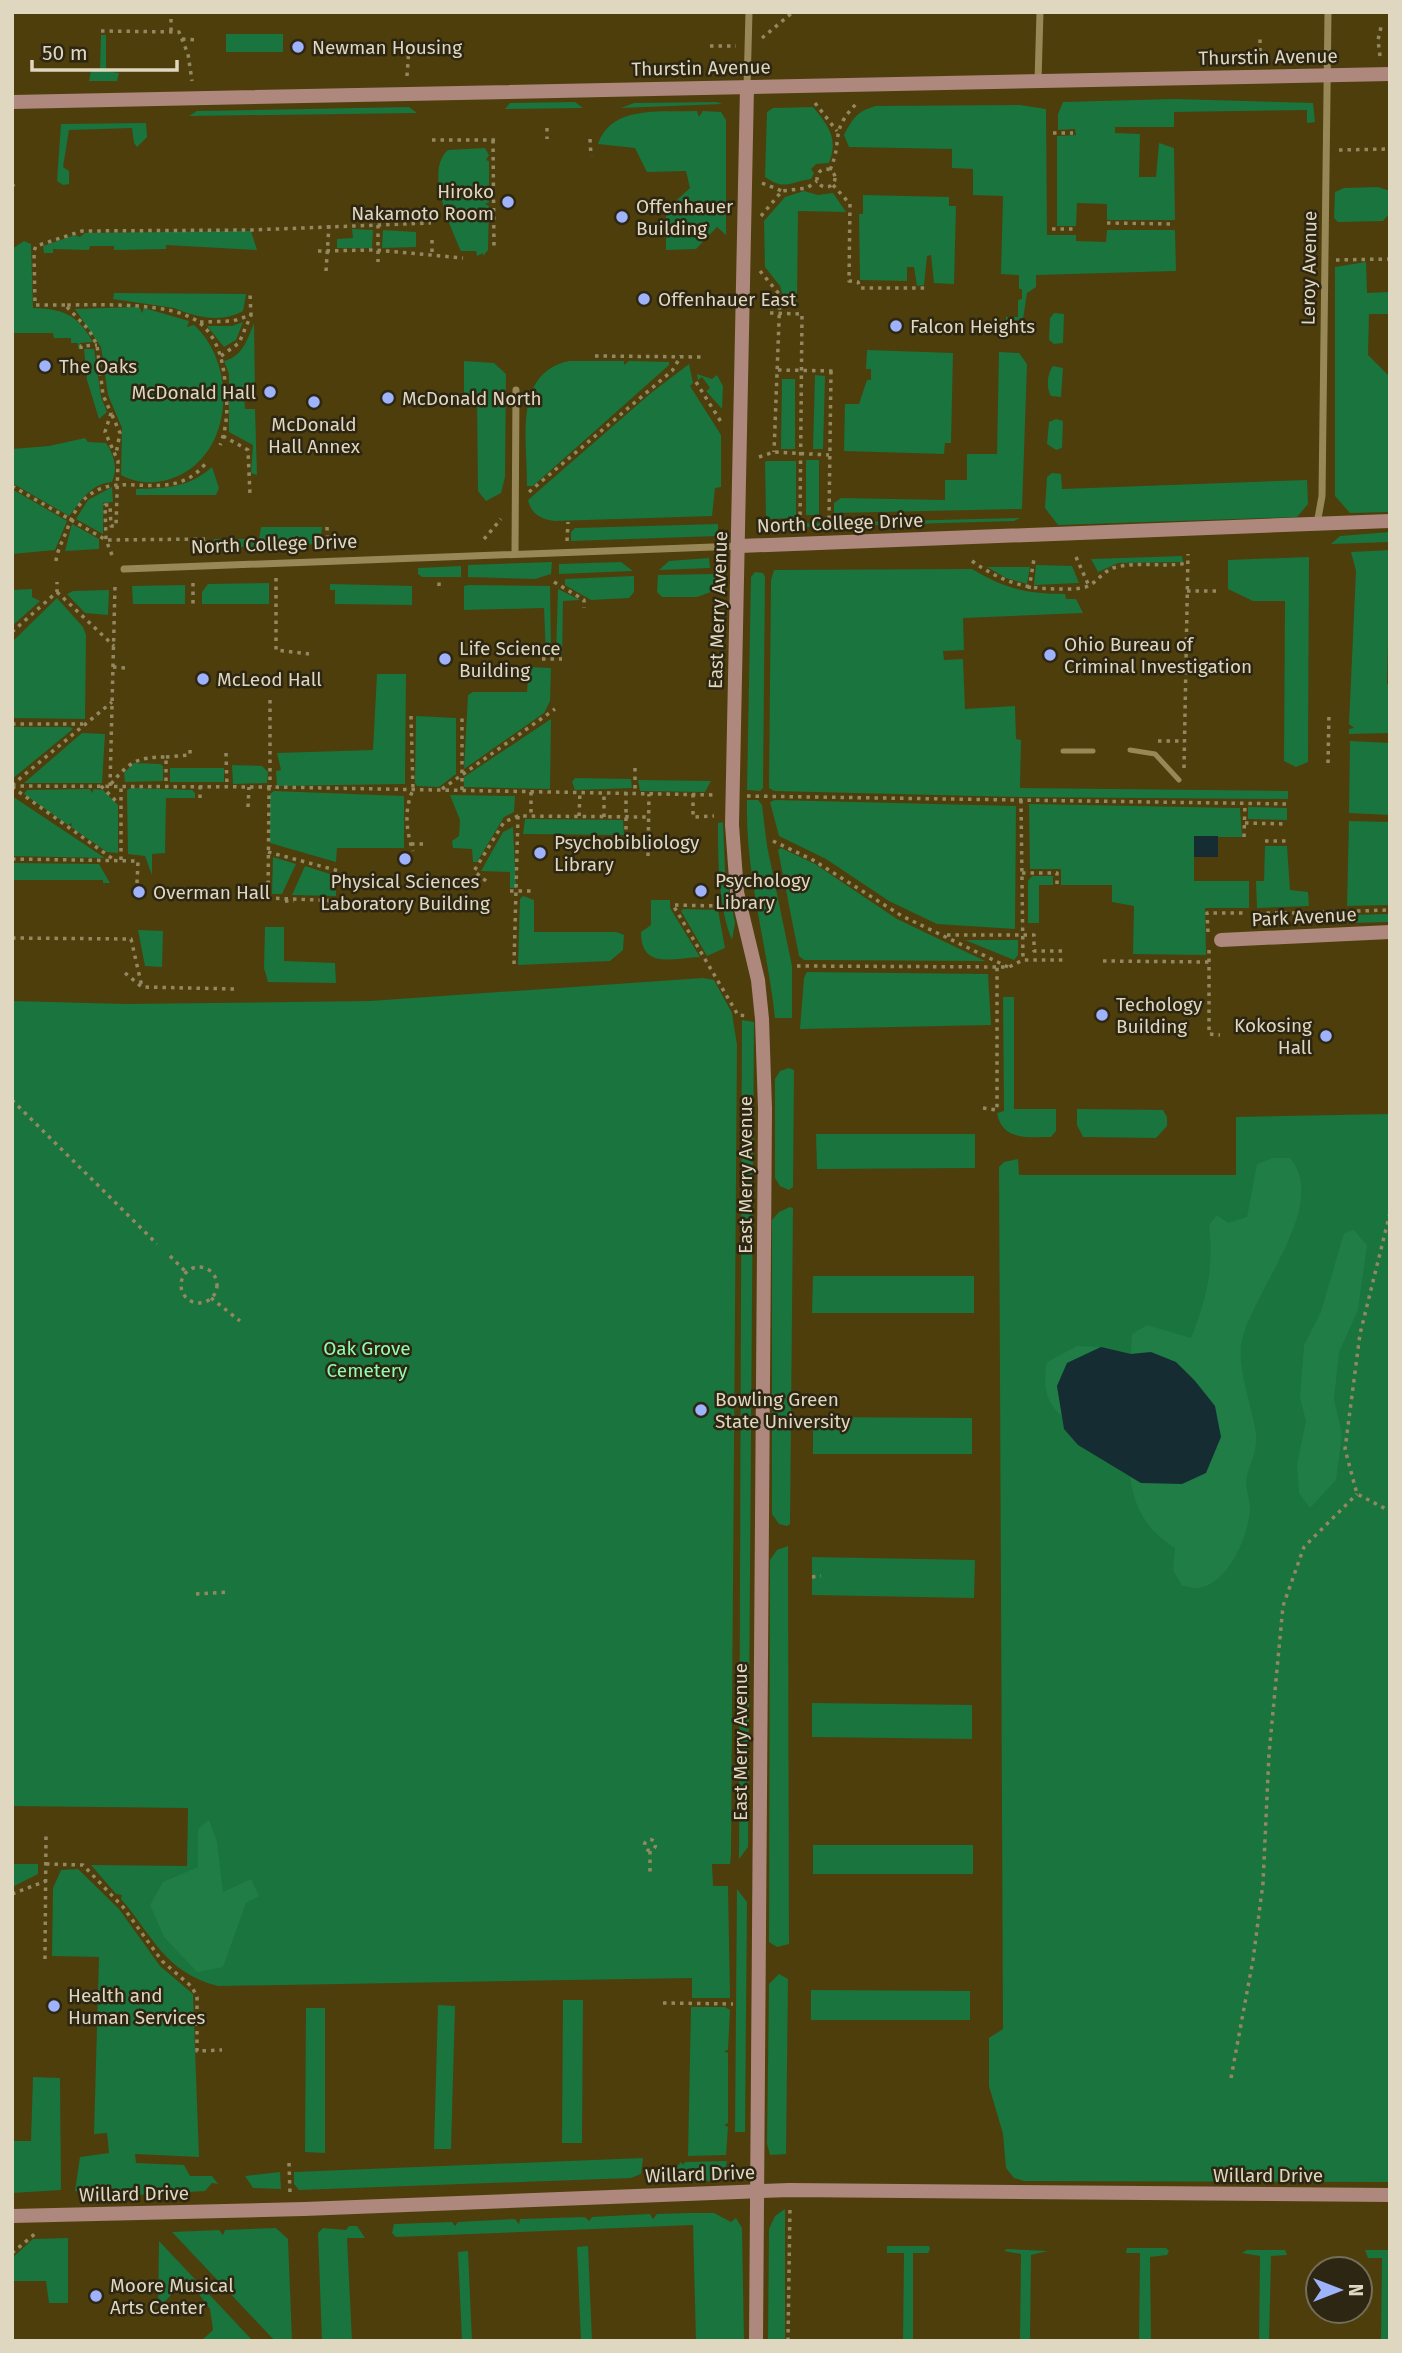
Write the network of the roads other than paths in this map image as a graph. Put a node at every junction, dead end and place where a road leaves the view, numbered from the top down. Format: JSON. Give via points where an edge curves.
{"nodes":[{"id":1,"x":748,"y":12,"type":"edge"},
{"id":2,"x":1040,"y":12,"type":"edge"},
{"id":3,"x":1328,"y":12,"type":"edge"},
{"id":4,"x":1390,"y":74,"type":"edge"},
{"id":5,"x":1327,"y":76,"type":"junction"},
{"id":6,"x":1038,"y":80,"type":"junction"},
{"id":7,"x":747,"y":87,"type":"junction"},
{"id":8,"x":12,"y":102,"type":"edge"},
{"id":9,"x":516,"y":390,"type":"dead end"},
{"id":10,"x":1390,"y":521,"type":"edge"},
{"id":11,"x":1317,"y":524,"type":"junction"},
{"id":12,"x":740,"y":545,"type":"junction"},
{"id":13,"x":516,"y":554,"type":"junction"},
{"id":14,"x":124,"y":569,"type":"dead end"},
{"id":15,"x":1130,"y":750,"type":"dead end"},
{"id":16,"x":1063,"y":751,"type":"dead end"},
{"id":17,"x":1093,"y":751,"type":"dead end"},
{"id":18,"x":1181,"y":780,"type":"road end"},
{"id":19,"x":1390,"y":932,"type":"edge"},
{"id":20,"x":1220,"y":940,"type":"dead end"},
{"id":21,"x":757,"y":2192,"type":"junction"},
{"id":22,"x":1390,"y":2195,"type":"edge"},
{"id":23,"x":12,"y":2216,"type":"edge"},
{"id":24,"x":755,"y":2341,"type":"edge"}],
"edges":[{"from":1,"to":7,"type":"street","name":"East Merry Avenue"},
{"from":2,"to":6,"type":"street"},
{"from":3,"to":5,"type":"street","name":"Leroy Avenue"},
{"from":4,"to":5,"type":"street","name":"Thurstin Avenue"},
{"from":5,"to":6,"type":"street","name":"Thurstin Avenue"},
{"from":5,"to":11,"type":"street","name":"Leroy Avenue","via":[[1322,496]]},
{"from":6,"to":7,"type":"street","name":"Thurstin Avenue"},
{"from":7,"to":8,"type":"street","name":"Thurstin Avenue"},
{"from":7,"to":12,"type":"street","name":"East Merry Avenue"},
{"from":9,"to":13,"type":"street"},
{"from":10,"to":11,"type":"street","name":"North College Drive"},
{"from":11,"to":12,"type":"street","name":"North College Drive"},
{"from":12,"to":13,"type":"street","name":"North College Drive"},
{"from":12,"to":21,"type":"street","name":"East Merry Avenue","via":[[732,825],[737,892],[758,980],[765,1109]]},
{"from":13,"to":14,"type":"street","name":"North College Drive"},
{"from":15,"to":18,"type":"lane","via":[[1155,754]]},
{"from":16,"to":17,"type":"lane"},
{"from":19,"to":20,"type":"street","name":"Park Avenue"},
{"from":21,"to":22,"type":"street","name":"Willard Drive"},
{"from":21,"to":23,"type":"street","name":"Willard Drive"},
{"from":21,"to":24,"type":"street","name":"East Merry Avenue"}]}
